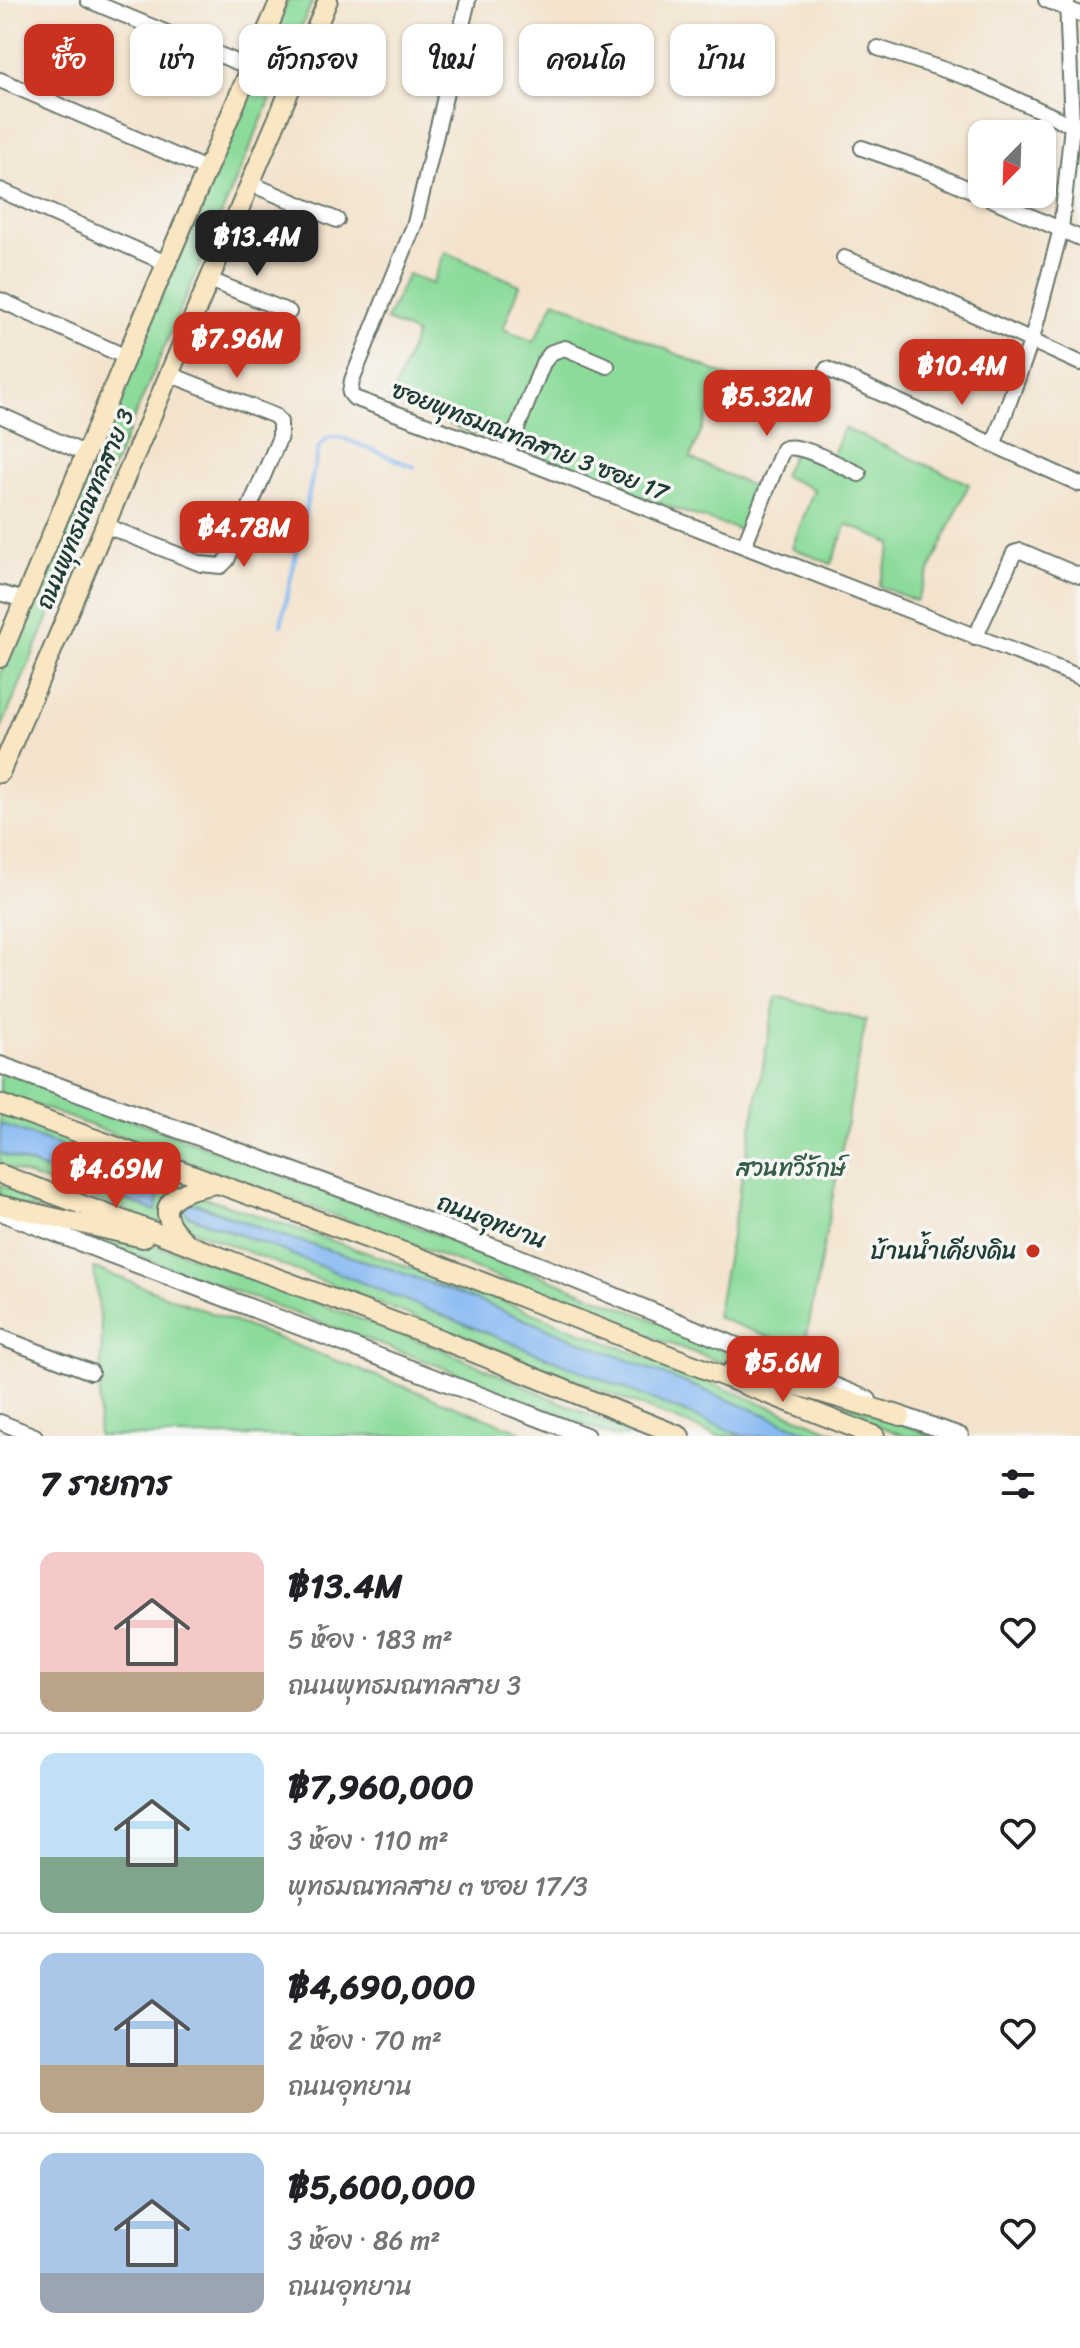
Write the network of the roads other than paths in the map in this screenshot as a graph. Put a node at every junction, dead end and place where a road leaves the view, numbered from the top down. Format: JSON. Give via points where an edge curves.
{"nodes":[{"id":1,"x":88,"y":0,"type":"edge"},
{"id":2,"x":280,"y":0,"type":"edge"},
{"id":3,"x":328,"y":0,"type":"edge"},
{"id":4,"x":468,"y":0,"type":"edge"},
{"id":5,"x":1046,"y":0,"type":"edge"},
{"id":6,"x":1072,"y":7,"type":"edge"},
{"id":7,"x":270,"y":24,"type":"edge"},
{"id":8,"x":878,"y":48,"type":"dead end"},
{"id":9,"x":239,"y":63,"type":"edge"},
{"id":10,"x":0,"y":80,"type":"edge"},
{"id":11,"x":239,"y":95,"type":"edge"},
{"id":12,"x":1076,"y":128,"type":"edge"},
{"id":13,"x":862,"y":148,"type":"dead end"},
{"id":14,"x":206,"y":169,"type":"junction"},
{"id":15,"x":251,"y":184,"type":"junction"},
{"id":16,"x":0,"y":190,"type":"edge"},
{"id":17,"x":337,"y":220,"type":"dead end"},
{"id":18,"x":1061,"y":229,"type":"junction"},
{"id":19,"x":1080,"y":238,"type":"edge"},
{"id":20,"x":844,"y":258,"type":"dead end"},
{"id":21,"x":166,"y":263,"type":"junction"},
{"id":22,"x":210,"y":280,"type":"junction"},
{"id":23,"x":0,"y":300,"type":"edge"},
{"id":24,"x":289,"y":312,"type":"dead end"},
{"id":25,"x":1032,"y":339,"type":"junction"},
{"id":26,"x":126,"y":357,"type":"junction"},
{"id":27,"x":1080,"y":363,"type":"edge"},
{"id":28,"x":607,"y":366,"type":"dead end"},
{"id":29,"x":827,"y":369,"type":"dead end"},
{"id":30,"x":169,"y":374,"type":"junction"},
{"id":31,"x":0,"y":415,"type":"edge"},
{"id":32,"x":994,"y":443,"type":"junction"},
{"id":33,"x":86,"y":454,"type":"junction"},
{"id":34,"x":507,"y":454,"type":"junction"},
{"id":35,"x":859,"y":474,"type":"dead end"},
{"id":36,"x":1080,"y":484,"type":"edge"},
{"id":37,"x":104,"y":525,"type":"junction"},
{"id":38,"x":744,"y":546,"type":"junction"},
{"id":39,"x":1080,"y":576,"type":"edge"},
{"id":40,"x":0,"y":593,"type":"edge"},
{"id":41,"x":24,"y":600,"type":"junction"},
{"id":42,"x":975,"y":638,"type":"junction"},
{"id":43,"x":0,"y":658,"type":"edge"},
{"id":44,"x":1080,"y":677,"type":"edge"},
{"id":45,"x":0,"y":773,"type":"edge"},
{"id":46,"x":0,"y":1065,"type":"edge"},
{"id":47,"x":0,"y":1104,"type":"edge"},
{"id":48,"x":0,"y":1174,"type":"edge"},
{"id":49,"x":217,"y":1184,"type":"junction"},
{"id":50,"x":0,"y":1205,"type":"edge"},
{"id":51,"x":0,"y":1212,"type":"edge"},
{"id":52,"x":188,"y":1244,"type":"junction"},
{"id":53,"x":223,"y":1257,"type":"junction"},
{"id":54,"x":0,"y":1337,"type":"edge"},
{"id":55,"x":675,"y":1358,"type":"junction"},
{"id":56,"x":91,"y":1372,"type":"dead end"},
{"id":57,"x":620,"y":1412,"type":"junction"},
{"id":58,"x":901,"y":1416,"type":"junction"},
{"id":59,"x":0,"y":1422,"type":"edge"},
{"id":60,"x":35,"y":1436,"type":"edge"},
{"id":61,"x":586,"y":1436,"type":"edge"},
{"id":62,"x":657,"y":1436,"type":"edge"},
{"id":63,"x":680,"y":1436,"type":"edge"},
{"id":64,"x":875,"y":1436,"type":"edge"},
{"id":65,"x":960,"y":1436,"type":"edge"}],
"edges":[{"from":1,"to":9,"type":"street"},
{"from":2,"to":7,"type":"main road","name":"ถนนพุทธมณฑลสาย 3"},
{"from":3,"to":15,"type":"main road","name":"ถนนพุทธมณฑลสาย 3"},
{"from":4,"to":34,"type":"street","name":"ซอยพุทธมณฑลสาย 3 ซอย 17","via":[[415,223],[350,393],[360,402]]},
{"from":5,"to":6,"type":"street"},
{"from":6,"to":12,"type":"street"},
{"from":8,"to":12,"type":"street","via":[[972,79]]},
{"from":10,"to":14,"type":"street"},
{"from":11,"to":14,"type":"main road","name":"ถนนพุทธมณฑลสาย 3"},
{"from":12,"to":18,"type":"street"},
{"from":13,"to":18,"type":"street"},
{"from":14,"to":21,"type":"main road","name":"ถนนพุทธมณฑลสาย 3"},
{"from":15,"to":17,"type":"street"},
{"from":15,"to":22,"type":"main road","name":"ถนนพุทธมณฑลสาย 3"},
{"from":16,"to":21,"type":"street"},
{"from":18,"to":19,"type":"street"},
{"from":18,"to":25,"type":"street"},
{"from":20,"to":25,"type":"street"},
{"from":21,"to":26,"type":"main road","name":"ถนนพุทธมณฑลสาย 3"},
{"from":22,"to":24,"type":"street"},
{"from":22,"to":30,"type":"main road","name":"ถนนพุทธมณฑลสาย 3"},
{"from":23,"to":26,"type":"street"},
{"from":25,"to":27,"type":"street"},
{"from":25,"to":32,"type":"street"},
{"from":26,"to":33,"type":"main road","name":"ถนนพุทธมณฑลสาย 3"},
{"from":28,"to":34,"type":"street","via":[[565,348],[552,352]]},
{"from":29,"to":32,"type":"street"},
{"from":30,"to":37,"type":"main road","name":"ถนนพุทธมณฑลสาย 3"},
{"from":30,"to":37,"type":"street","via":[[275,416],[280,437],[221,566],[201,564]]},
{"from":31,"to":33,"type":"street"},
{"from":32,"to":36,"type":"street"},
{"from":33,"to":41,"type":"main road","name":"ถนนพุทธมณฑลสาย 3"},
{"from":34,"to":38,"type":"street","name":"ซอยพุทธมณฑลสาย 3 ซอย 17"},
{"from":35,"to":38,"type":"street","via":[[800,448],[783,449]]},
{"from":37,"to":45,"type":"main road","name":"ถนนพุทธมณฑลสาย 3"},
{"from":38,"to":42,"type":"street","name":"ซอยพุทธมณฑลสาย 3 ซอย 17"},
{"from":39,"to":42,"type":"street","via":[[1021,551],[1014,553]]},
{"from":40,"to":41,"type":"street"},
{"from":41,"to":43,"type":"main road","name":"ถนนพุทธมณฑลสาย 3"},
{"from":42,"to":44,"type":"street","name":"ซอยพุทธมณฑลสาย 3 ซอย 17"},
{"from":46,"to":58,"type":"street","name":"ถนนอุทยาน","via":[[513,1255]]},
{"from":47,"to":49,"type":"main road"},
{"from":48,"to":52,"type":"main road"},
{"from":49,"to":52,"type":"main road","via":[[182,1191],[172,1199],[168,1217]]},
{"from":49,"to":55,"type":"main road"},
{"from":50,"to":53,"type":"main road"},
{"from":51,"to":61,"type":"street"},
{"from":52,"to":53,"type":"main road"},
{"from":53,"to":57,"type":"main road"},
{"from":54,"to":56,"type":"street"},
{"from":55,"to":58,"type":"main road"},
{"from":55,"to":64,"type":"main road"},
{"from":57,"to":62,"type":"main road"},
{"from":57,"to":63,"type":"main road"},
{"from":58,"to":65,"type":"street","name":"ถนนอุทยาน"},
{"from":59,"to":60,"type":"street"}]}
